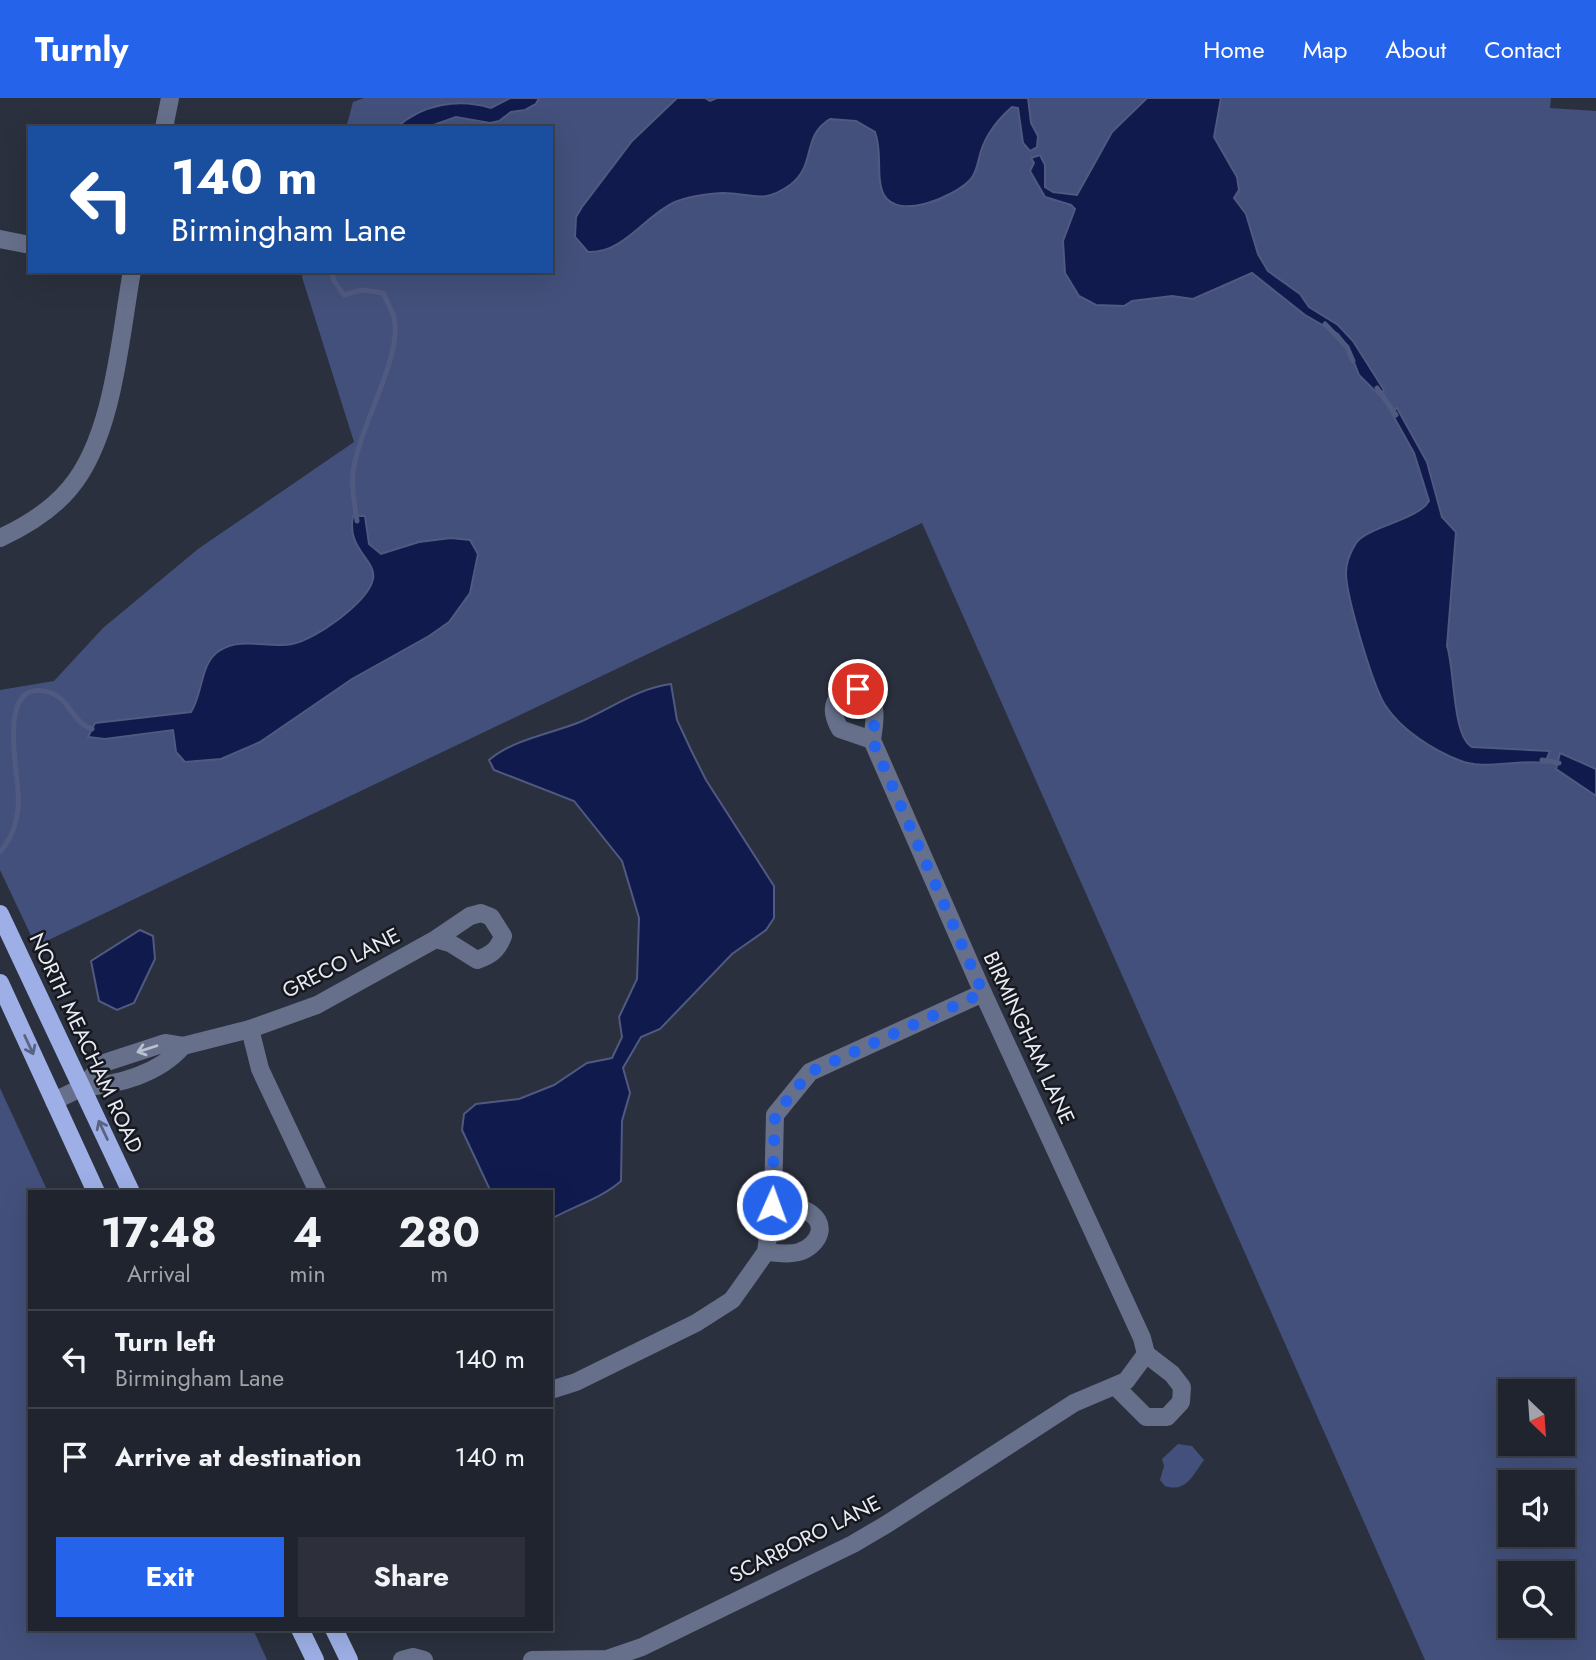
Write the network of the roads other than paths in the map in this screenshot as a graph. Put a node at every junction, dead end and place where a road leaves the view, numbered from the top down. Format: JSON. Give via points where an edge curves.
{"nodes":[{"id":1,"x":170,"y":98,"type":"edge"},
{"id":2,"x":164,"y":126,"type":"edge"},
{"id":3,"x":0,"y":240,"type":"edge"},
{"id":4,"x":28,"y":245,"type":"edge"},
{"id":5,"x":132,"y":273,"type":"edge"},
{"id":6,"x":0,"y":538,"type":"edge"},
{"id":7,"x":872,"y":740,"type":"dead end"},
{"id":8,"x":0,"y":914,"type":"edge"},
{"id":9,"x":436,"y":939,"type":"dead end"},
{"id":10,"x":0,"y":983,"type":"edge"},
{"id":11,"x":983,"y":993,"type":"junction"},
{"id":12,"x":250,"y":1029,"type":"junction"},
{"id":13,"x":183,"y":1046,"type":"junction"},
{"id":14,"x":83,"y":1087,"type":"junction"},
{"id":15,"x":54,"y":1101,"type":"junction"},
{"id":16,"x":95,"y":1190,"type":"edge"},
{"id":17,"x":130,"y":1190,"type":"edge"},
{"id":18,"x":317,"y":1190,"type":"edge"},
{"id":19,"x":772,"y":1205,"type":"junction"},
{"id":20,"x":766,"y":1252,"type":"junction"},
{"id":21,"x":1146,"y":1354,"type":"junction"},
{"id":22,"x":1115,"y":1386,"type":"junction"},
{"id":23,"x":553,"y":1389,"type":"edge"},
{"id":24,"x":301,"y":1631,"type":"edge"},
{"id":25,"x":335,"y":1631,"type":"edge"},
{"id":26,"x":315,"y":1660,"type":"edge"},
{"id":27,"x":349,"y":1660,"type":"edge"},
{"id":28,"x":402,"y":1660,"type":"edge"},
{"id":29,"x":424,"y":1660,"type":"edge"},
{"id":30,"x":532,"y":1660,"type":"edge"}],
"edges":[{"from":1,"to":2,"type":"street"},
{"from":3,"to":4,"type":"street"},
{"from":5,"to":6,"type":"street","via":[[107,405],[94,445],[71,487],[42,515]]},
{"from":7,"to":11,"type":"street","name":"BIRMINGHAM LANE"},
{"from":8,"to":14,"type":"main road","name":"NORTH MEACHAM ROAD"},
{"from":9,"to":12,"type":"street","name":"GRECO LANE","via":[[317,1005]]},
{"from":10,"to":15,"type":"main road","one_way":true},
{"from":11,"to":19,"type":"street","via":[[810,1072],[775,1115]]},
{"from":11,"to":21,"type":"street","name":"BIRMINGHAM LANE"},
{"from":12,"to":13,"type":"street","name":"GRECO LANE"},
{"from":12,"to":18,"type":"street","via":[[260,1069]]},
{"from":13,"to":14,"type":"street","name":"GRECO LANE","via":[[172,1059],[114,1085]]},
{"from":13,"to":14,"type":"street","name":"GRECO LANE","one_way":true,"via":[[165,1043],[104,1063]]},
{"from":14,"to":15,"type":"street"},
{"from":17,"to":14,"type":"main road","name":"NORTH MEACHAM ROAD","one_way":true},
{"from":15,"to":16,"type":"main road"},
{"from":19,"to":20,"type":"street"},
{"from":19,"to":20,"type":"street","via":[[814,1216],[820,1236],[813,1246],[795,1254]]},
{"from":20,"to":23,"type":"street","via":[[732,1300],[696,1323]]},
{"from":21,"to":22,"type":"street","via":[[1132,1375]]},
{"from":21,"to":22,"type":"street","via":[[1182,1387],[1181,1402],[1167,1416],[1146,1417]]},
{"from":22,"to":30,"type":"street","name":"SCARBORO LANE","via":[[1052,1416],[853,1544],[642,1647],[607,1659]]},
{"from":24,"to":26,"type":"main road"},
{"from":25,"to":27,"type":"main road"},
{"from":28,"to":29,"type":"street"}]}
